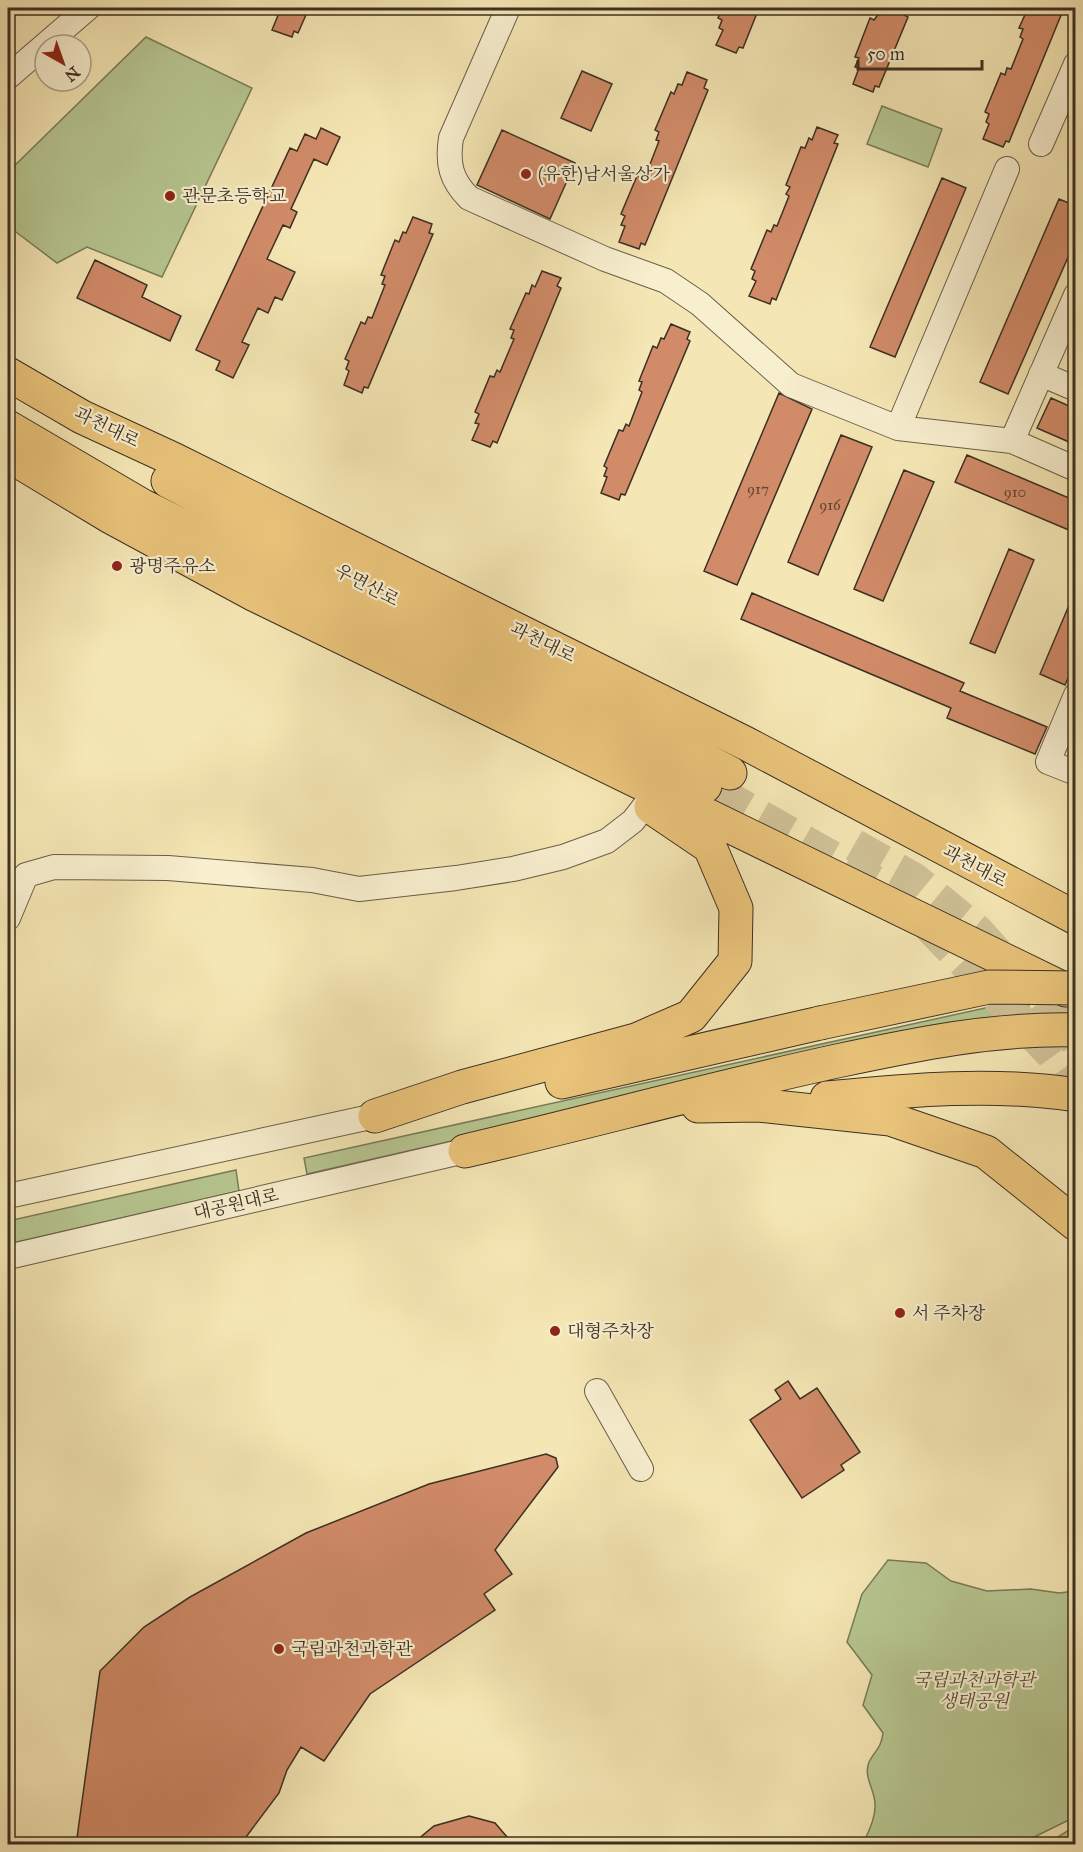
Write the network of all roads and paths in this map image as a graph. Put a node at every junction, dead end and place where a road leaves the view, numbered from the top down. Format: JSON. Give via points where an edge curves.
{"nodes":[{"id":1,"x":88,"y":8,"type":"edge"},
{"id":2,"x":508,"y":8,"type":"edge"},
{"id":3,"x":1076,"y":64,"type":"edge"},
{"id":4,"x":8,"y":76,"type":"edge"},
{"id":5,"x":1041,"y":144,"type":"dead end"},
{"id":6,"x":1006,"y":170,"type":"dead end"},
{"id":7,"x":1075,"y":299,"type":"edge"},
{"id":8,"x":8,"y":374,"type":"edge"},
{"id":9,"x":1041,"y":374,"type":"junction"},
{"id":10,"x":1076,"y":389,"type":"edge"},
{"id":11,"x":8,"y":391,"type":"edge"},
{"id":12,"x":8,"y":427,"type":"edge"},
{"id":13,"x":898,"y":428,"type":"junction"},
{"id":14,"x":1012,"y":441,"type":"junction"},
{"id":15,"x":8,"y":455,"type":"edge"},
{"id":16,"x":1076,"y":469,"type":"edge"},
{"id":17,"x":1076,"y":695,"type":"edge"},
{"id":18,"x":613,"y":771,"type":"junction"},
{"id":19,"x":1076,"y":773,"type":"edge"},
{"id":20,"x":647,"y":803,"type":"junction"},
{"id":21,"x":8,"y":918,"type":"edge"},
{"id":22,"x":1076,"y":918,"type":"edge"},
{"id":23,"x":1076,"y":988,"type":"edge"},
{"id":24,"x":1076,"y":995,"type":"edge"},
{"id":25,"x":1076,"y":1030,"type":"edge"},
{"id":26,"x":1076,"y":1095,"type":"edge"},
{"id":27,"x":757,"y":1105,"type":"junction"},
{"id":28,"x":643,"y":1107,"type":"junction"},
{"id":29,"x":375,"y":1116,"type":"junction"},
{"id":30,"x":465,"y":1151,"type":"joint"},
{"id":31,"x":8,"y":1196,"type":"edge"},
{"id":32,"x":1076,"y":1224,"type":"edge"},
{"id":33,"x":8,"y":1257,"type":"edge"},
{"id":34,"x":597,"y":1391,"type":"dead end"},
{"id":35,"x":641,"y":1469,"type":"dead end"}],
"edges":[{"from":1,"to":4,"type":"street"},
{"from":2,"to":13,"type":"street","via":[[451,138],[448,158],[456,185],[483,206],[666,281],[700,304],[791,385]]},
{"from":3,"to":5,"type":"street"},
{"from":6,"to":13,"type":"street"},
{"from":7,"to":9,"type":"street"},
{"from":8,"to":22,"type":"highway","name":"과천대로","via":[[82,417],[175,459],[747,744]]},
{"from":9,"to":10,"type":"street"},
{"from":9,"to":14,"type":"street"},
{"from":11,"to":12,"type":"highway","name":"우면산로","via":[[724,783],[143,506]]},
{"from":13,"to":14,"type":"street"},
{"from":14,"to":16,"type":"street"},
{"from":15,"to":18,"type":"highway","via":[[109,516],[255,595]]},
{"from":17,"to":19,"type":"street","via":[[1048,762]]},
{"from":18,"to":20,"type":"highway"},
{"from":18,"to":24,"type":"highway"},
{"from":20,"to":21,"type":"street","via":[[633,821],[607,841],[513,870],[359,889],[312,880],[168,868],[54,867],[26,875]]},
{"from":20,"to":29,"type":"highway","via":[[710,847],[736,908],[735,961],[691,1016],[636,1040],[462,1087]]},
{"from":23,"to":29,"type":"highway","bridge":true,"via":[[989,987],[409,1118]]},
{"from":25,"to":28,"type":"highway","via":[[1024,1029],[931,1041],[728,1084]]},
{"from":26,"to":27,"type":"highway","via":[[1037,1089],[927,1088]]},
{"from":27,"to":28,"type":"highway"},
{"from":27,"to":32,"type":"highway","via":[[890,1119],[987,1152]]},
{"from":28,"to":30,"type":"highway"},
{"from":29,"to":31,"type":"street"},
{"from":30,"to":33,"type":"street","name":"대공원대로"},
{"from":34,"to":35,"type":"street"}]}
